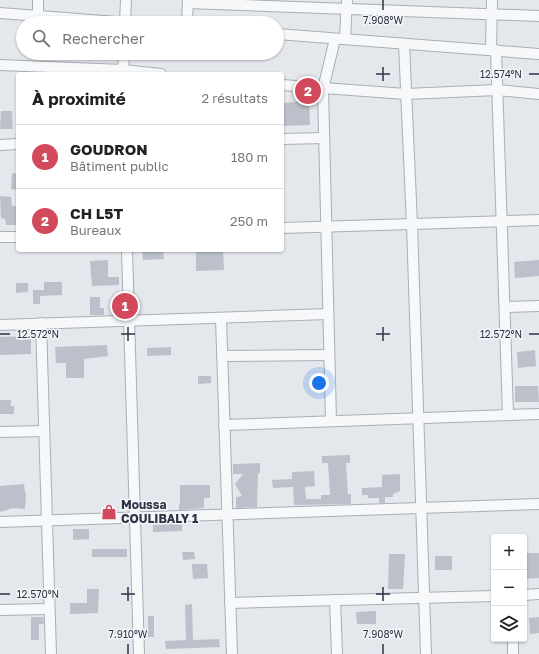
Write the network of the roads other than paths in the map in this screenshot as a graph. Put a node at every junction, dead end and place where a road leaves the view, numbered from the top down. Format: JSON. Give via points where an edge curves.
{"nodes":[{"id":1,"x":38,"y":0,"type":"edge"},
{"id":2,"x":126,"y":0,"type":"edge"},
{"id":3,"x":492,"y":0,"type":"edge"},
{"id":4,"x":188,"y":2,"type":"edge"},
{"id":5,"x":346,"y":4,"type":"edge"},
{"id":6,"x":0,"y":13,"type":"edge"},
{"id":7,"x":492,"y":14,"type":"junction"},
{"id":8,"x":38,"y":16,"type":"joint"},
{"id":9,"x":125,"y":16,"type":"edge"},
{"id":10,"x":188,"y":16,"type":"edge"},
{"id":11,"x":539,"y":16,"type":"edge"},
{"id":12,"x":284,"y":35,"type":"edge"},
{"id":13,"x":340,"y":39,"type":"junction"},
{"id":14,"x":404,"y":44,"type":"junction"},
{"id":15,"x":494,"y":50,"type":"junction"},
{"id":16,"x":539,"y":54,"type":"edge"},
{"id":17,"x":124,"y":60,"type":"edge"},
{"id":18,"x":0,"y":65,"type":"edge"},
{"id":19,"x":123,"y":72,"type":"edge"},
{"id":20,"x":284,"y":85,"type":"edge"},
{"id":21,"x":323,"y":89,"type":"junction"},
{"id":22,"x":497,"y":90,"type":"junction"},
{"id":23,"x":406,"y":94,"type":"junction"},
{"id":24,"x":539,"y":94,"type":"edge"},
{"id":25,"x":324,"y":138,"type":"junction"},
{"id":26,"x":284,"y":139,"type":"edge"},
{"id":27,"x":16,"y":144,"type":"edge"},
{"id":28,"x":0,"y":145,"type":"edge"},
{"id":29,"x":539,"y":220,"type":"edge"},
{"id":30,"x":502,"y":221,"type":"junction"},
{"id":31,"x":412,"y":224,"type":"junction"},
{"id":32,"x":326,"y":227,"type":"junction"},
{"id":33,"x":284,"y":228,"type":"edge"},
{"id":34,"x":16,"y":236,"type":"edge"},
{"id":35,"x":0,"y":237,"type":"edge"},
{"id":36,"x":128,"y":252,"type":"edge"},
{"id":37,"x":539,"y":306,"type":"edge"},
{"id":38,"x":505,"y":307,"type":"junction"},
{"id":39,"x":328,"y":314,"type":"junction"},
{"id":40,"x":220,"y":318,"type":"junction"},
{"id":41,"x":130,"y":320,"type":"junction"},
{"id":42,"x":41,"y":323,"type":"junction"},
{"id":43,"x":0,"y":324,"type":"edge"},
{"id":44,"x":329,"y":355,"type":"junction"},
{"id":45,"x":222,"y":356,"type":"junction"},
{"id":46,"x":539,"y":414,"type":"edge"},
{"id":47,"x":508,"y":415,"type":"junction"},
{"id":48,"x":418,"y":418,"type":"junction"},
{"id":49,"x":331,"y":421,"type":"junction"},
{"id":50,"x":224,"y":425,"type":"junction"},
{"id":51,"x":44,"y":431,"type":"junction"},
{"id":52,"x":0,"y":432,"type":"edge"},
{"id":53,"x":539,"y":504,"type":"edge"},
{"id":54,"x":422,"y":508,"type":"junction"},
{"id":55,"x":227,"y":514,"type":"junction"},
{"id":56,"x":135,"y":517,"type":"junction"},
{"id":57,"x":47,"y":520,"type":"junction"},
{"id":58,"x":0,"y":522,"type":"edge"},
{"id":59,"x":539,"y":594,"type":"edge"},
{"id":60,"x":527,"y":595,"type":"edge"},
{"id":61,"x":491,"y":596,"type":"edge"},
{"id":62,"x":424,"y":598,"type":"junction"},
{"id":63,"x":335,"y":600,"type":"junction"},
{"id":64,"x":230,"y":603,"type":"junction"},
{"id":65,"x":49,"y":609,"type":"junction"},
{"id":66,"x":0,"y":610,"type":"edge"},
{"id":67,"x":513,"y":642,"type":"edge"},
{"id":68,"x":51,"y":654,"type":"edge"},
{"id":69,"x":139,"y":654,"type":"edge"},
{"id":70,"x":232,"y":654,"type":"edge"},
{"id":71,"x":337,"y":654,"type":"edge"},
{"id":72,"x":426,"y":654,"type":"edge"},
{"id":73,"x":513,"y":654,"type":"edge"}],
"edges":[{"from":1,"to":8,"type":"street"},
{"from":2,"to":9,"type":"street"},
{"from":3,"to":7,"type":"street"},
{"from":4,"to":5,"type":"street"},
{"from":4,"to":10,"type":"street"},
{"from":5,"to":7,"type":"street"},
{"from":5,"to":13,"type":"street"},
{"from":6,"to":8,"type":"street"},
{"from":7,"to":11,"type":"street"},
{"from":7,"to":15,"type":"street"},
{"from":12,"to":13,"type":"street"},
{"from":13,"to":14,"type":"street"},
{"from":13,"to":21,"type":"street"},
{"from":14,"to":15,"type":"street"},
{"from":14,"to":23,"type":"street"},
{"from":15,"to":16,"type":"street"},
{"from":15,"to":22,"type":"street"},
{"from":17,"to":19,"type":"street"},
{"from":18,"to":19,"type":"street"},
{"from":20,"to":21,"type":"street"},
{"from":21,"to":23,"type":"street"},
{"from":21,"to":25,"type":"street"},
{"from":22,"to":23,"type":"street"},
{"from":22,"to":24,"type":"street"},
{"from":22,"to":30,"type":"street"},
{"from":23,"to":31,"type":"street"},
{"from":25,"to":26,"type":"street"},
{"from":25,"to":32,"type":"street"},
{"from":27,"to":28,"type":"street"},
{"from":29,"to":30,"type":"street"},
{"from":30,"to":31,"type":"street"},
{"from":30,"to":38,"type":"street"},
{"from":31,"to":32,"type":"street"},
{"from":31,"to":48,"type":"street"},
{"from":32,"to":33,"type":"street"},
{"from":32,"to":39,"type":"street"},
{"from":34,"to":35,"type":"street"},
{"from":36,"to":41,"type":"street"},
{"from":37,"to":38,"type":"street"},
{"from":38,"to":47,"type":"street"},
{"from":39,"to":40,"type":"street"},
{"from":39,"to":44,"type":"street"},
{"from":40,"to":41,"type":"street"},
{"from":40,"to":45,"type":"street"},
{"from":41,"to":42,"type":"street"},
{"from":41,"to":56,"type":"street"},
{"from":42,"to":43,"type":"street"},
{"from":42,"to":51,"type":"street"},
{"from":44,"to":45,"type":"street"},
{"from":44,"to":49,"type":"street"},
{"from":45,"to":50,"type":"street"},
{"from":46,"to":47,"type":"street"},
{"from":47,"to":48,"type":"street"},
{"from":48,"to":49,"type":"street"},
{"from":48,"to":54,"type":"street"},
{"from":49,"to":50,"type":"street"},
{"from":50,"to":55,"type":"street"},
{"from":51,"to":52,"type":"street"},
{"from":51,"to":57,"type":"street"},
{"from":53,"to":54,"type":"street"},
{"from":54,"to":55,"type":"street"},
{"from":54,"to":62,"type":"street"},
{"from":55,"to":56,"type":"street"},
{"from":55,"to":64,"type":"street"},
{"from":56,"to":57,"type":"street"},
{"from":56,"to":69,"type":"street"},
{"from":57,"to":58,"type":"street"},
{"from":57,"to":65,"type":"street"},
{"from":59,"to":60,"type":"street"},
{"from":61,"to":62,"type":"street"},
{"from":62,"to":63,"type":"street"},
{"from":62,"to":72,"type":"street"},
{"from":63,"to":64,"type":"street"},
{"from":63,"to":71,"type":"street"},
{"from":64,"to":70,"type":"street"},
{"from":65,"to":66,"type":"street"},
{"from":65,"to":68,"type":"street"},
{"from":67,"to":73,"type":"street"}]}
